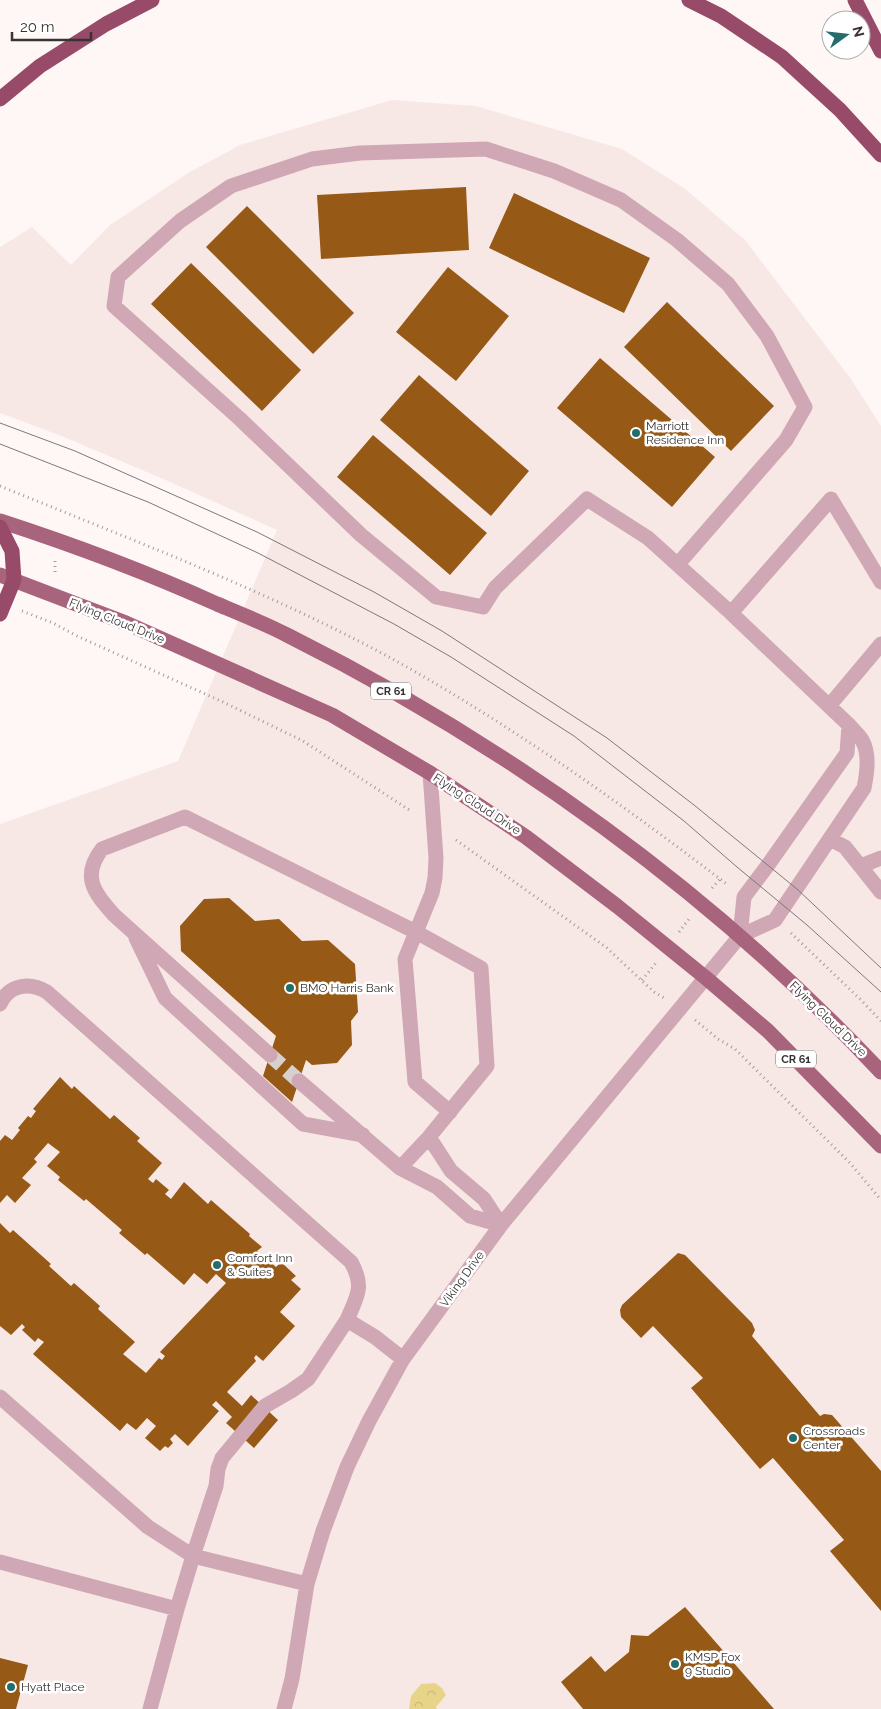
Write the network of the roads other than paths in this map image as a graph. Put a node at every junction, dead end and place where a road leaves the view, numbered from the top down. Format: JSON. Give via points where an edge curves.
{"nodes":[{"id":1,"x":152,"y":0,"type":"edge"},
{"id":2,"x":689,"y":0,"type":"edge"},
{"id":3,"x":855,"y":0,"type":"edge"},
{"id":4,"x":881,"y":51,"type":"edge"},
{"id":5,"x":0,"y":99,"type":"edge"},
{"id":6,"x":881,"y":155,"type":"edge"},
{"id":7,"x":0,"y":521,"type":"edge"},
{"id":8,"x":0,"y":527,"type":"edge"},
{"id":9,"x":678,"y":564,"type":"junction"},
{"id":10,"x":7,"y":578,"type":"edge"},
{"id":11,"x":881,"y":582,"type":"edge"},
{"id":12,"x":2,"y":609,"type":"edge"},
{"id":13,"x":731,"y":613,"type":"junction"},
{"id":14,"x":881,"y":644,"type":"edge"},
{"id":15,"x":829,"y":706,"type":"junction"},
{"id":16,"x":849,"y":725,"type":"junction"},
{"id":17,"x":430,"y":773,"type":"junction"},
{"id":18,"x":830,"y":839,"type":"junction"},
{"id":19,"x":881,"y":858,"type":"edge"},
{"id":20,"x":861,"y":866,"type":"junction"},
{"id":21,"x":881,"y":892,"type":"edge"},
{"id":22,"x":132,"y":930,"type":"junction"},
{"id":23,"x":416,"y":932,"type":"junction"},
{"id":24,"x":740,"y":936,"type":"junction"},
{"id":25,"x":706,"y":978,"type":"junction"},
{"id":26,"x":0,"y":1004,"type":"edge"},
{"id":27,"x":270,"y":1055,"type":"tunnel mouth"},
{"id":28,"x":881,"y":1072,"type":"edge"},
{"id":29,"x":299,"y":1081,"type":"tunnel mouth"},
{"id":30,"x":450,"y":1112,"type":"junction"},
{"id":31,"x":363,"y":1135,"type":"junction"},
{"id":32,"x":429,"y":1137,"type":"junction"},
{"id":33,"x":881,"y":1146,"type":"edge"},
{"id":34,"x":400,"y":1168,"type":"junction"},
{"id":35,"x":501,"y":1225,"type":"junction"},
{"id":36,"x":347,"y":1320,"type":"junction"},
{"id":37,"x":403,"y":1359,"type":"junction"},
{"id":38,"x":0,"y":1398,"type":"edge"},
{"id":39,"x":193,"y":1556,"type":"junction"},
{"id":40,"x":0,"y":1562,"type":"edge"},
{"id":41,"x":307,"y":1584,"type":"junction"},
{"id":42,"x":177,"y":1609,"type":"junction"},
{"id":43,"x":292,"y":1679,"type":"junction"},
{"id":44,"x":150,"y":1709,"type":"edge"},
{"id":45,"x":284,"y":1709,"type":"edge"},
{"id":46,"x":296,"y":1709,"type":"edge"}],
"edges":[{"from":1,"to":5,"type":"highway","via":[[106,24],[40,66]]},
{"from":2,"to":6,"type":"highway","via":[[721,16],[782,57],[840,110]]},
{"from":3,"to":4,"type":"highway"},
{"from":7,"to":24,"type":"main road","name":"Flying Cloud Drive","number":"CR 61","via":[[117,561],[287,635],[452,726],[548,788],[640,854]]},
{"from":8,"to":10,"type":"highway","via":[[12,551]]},
{"from":9,"to":9,"type":"street","via":[[648,538],[587,499],[496,588],[483,607],[436,596],[361,535],[240,419],[114,306],[118,277],[180,221],[231,186],[312,159],[360,153],[486,149],[554,171],[621,200],[677,240],[728,284],[767,336],[805,407],[786,440]]},
{"from":9,"to":13,"type":"street"},
{"from":10,"to":12,"type":"highway"},
{"from":10,"to":17,"type":"main road","name":"Flying Cloud Drive","number":"CR 61","via":[[126,623],[332,715]]},
{"from":11,"to":13,"type":"street","via":[[831,499]]},
{"from":13,"to":15,"type":"street"},
{"from":14,"to":15,"type":"street"},
{"from":15,"to":16,"type":"street"},
{"from":16,"to":18,"type":"street","via":[[862,740],[867,774],[864,788]]},
{"from":16,"to":24,"type":"street","via":[[847,753],[744,897]]},
{"from":17,"to":23,"type":"street","via":[[435,878]]},
{"from":17,"to":25,"type":"main road","name":"Flying Cloud Drive","number":"CR 61","via":[[526,837]]},
{"from":18,"to":20,"type":"street","via":[[845,846]]},
{"from":18,"to":24,"type":"street","via":[[775,920]]},
{"from":19,"to":20,"type":"street"},
{"from":20,"to":21,"type":"street"},
{"from":22,"to":23,"type":"street","via":[[97,896],[91,873],[94,859],[102,849],[185,817]]},
{"from":22,"to":27,"type":"street"},
{"from":22,"to":31,"type":"street","via":[[165,998],[303,1124]]},
{"from":23,"to":30,"type":"street","via":[[405,959],[415,1082]]},
{"from":23,"to":30,"type":"street","via":[[481,968],[487,1066]]},
{"from":24,"to":25,"type":"street","name":"Viking Drive"},
{"from":24,"to":28,"type":"main road","name":"Flying Cloud Drive","number":"CR 61"},
{"from":25,"to":33,"type":"main road","name":"Flying Cloud Drive","number":"CR 61","via":[[768,1031]]},
{"from":25,"to":35,"type":"street","name":"Viking Drive"},
{"from":26,"to":36,"type":"street","via":[[10,990],[20,987],[38,986],[47,992],[351,1262],[360,1284]]},
{"from":29,"to":31,"type":"street"},
{"from":30,"to":32,"type":"street"},
{"from":31,"to":34,"type":"street"},
{"from":32,"to":34,"type":"street"},
{"from":32,"to":35,"type":"street","via":[[451,1171],[484,1199]]},
{"from":34,"to":35,"type":"street","via":[[437,1187],[470,1216]]},
{"from":35,"to":37,"type":"street","name":"Viking Drive"},
{"from":36,"to":37,"type":"street"},
{"from":36,"to":39,"type":"street","via":[[308,1379],[264,1406],[222,1458]]},
{"from":37,"to":41,"type":"street","name":"Viking Drive","via":[[347,1467]]},
{"from":38,"to":39,"type":"street","via":[[148,1527]]},
{"from":39,"to":41,"type":"street"},
{"from":39,"to":42,"type":"street"},
{"from":40,"to":42,"type":"street"},
{"from":41,"to":43,"type":"street","name":"Viking Drive"},
{"from":42,"to":44,"type":"street"},
{"from":43,"to":45,"type":"street","name":"Viking Drive"},
{"from":43,"to":46,"type":"street","name":"Viking Drive"}]}
